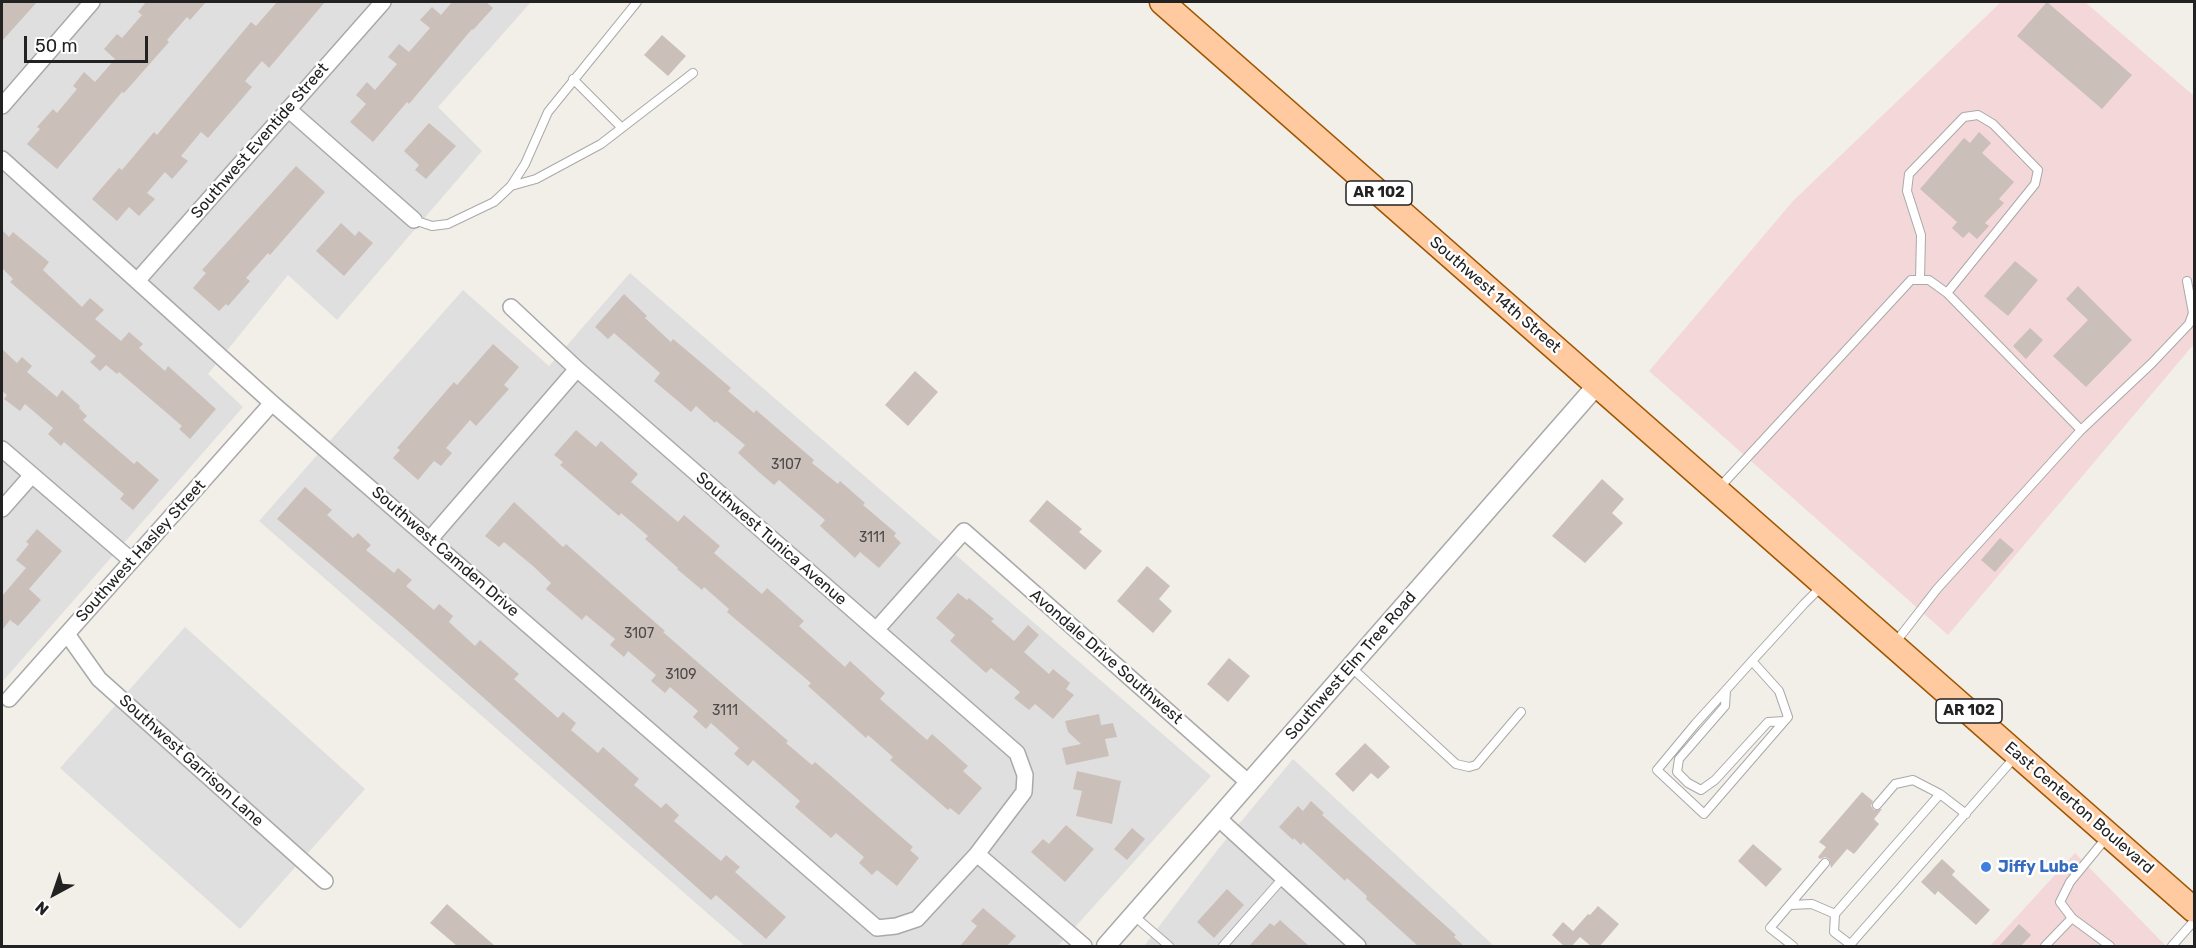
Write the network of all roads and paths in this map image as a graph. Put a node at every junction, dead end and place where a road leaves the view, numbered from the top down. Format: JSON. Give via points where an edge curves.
{"nodes":[{"id":1,"x":92,"y":2,"type":"edge"},
{"id":2,"x":383,"y":2,"type":"edge"},
{"id":3,"x":637,"y":2,"type":"edge"},
{"id":4,"x":1162,"y":2,"type":"edge"},
{"id":5,"x":693,"y":73,"type":"dead end"},
{"id":6,"x":573,"y":79,"type":"junction"},
{"id":7,"x":2,"y":106,"type":"edge"},
{"id":8,"x":288,"y":109,"type":"junction"},
{"id":9,"x":622,"y":128,"type":"junction"},
{"id":10,"x":2,"y":159,"type":"edge"},
{"id":11,"x":511,"y":186,"type":"junction"},
{"id":12,"x":414,"y":220,"type":"joint"},
{"id":13,"x":1920,"y":280,"type":"junction"},
{"id":14,"x":137,"y":281,"type":"junction"},
{"id":15,"x":2187,"y":281,"type":"dead end"},
{"id":16,"x":1947,"y":293,"type":"junction"},
{"id":17,"x":511,"y":307,"type":"dead end"},
{"id":18,"x":577,"y":369,"type":"junction"},
{"id":19,"x":1597,"y":385,"type":"junction"},
{"id":20,"x":272,"y":404,"type":"junction"},
{"id":21,"x":2080,"y":430,"type":"junction"},
{"id":22,"x":2,"y":449,"type":"edge"},
{"id":23,"x":32,"y":475,"type":"junction"},
{"id":24,"x":1717,"y":489,"type":"junction"},
{"id":25,"x":2,"y":509,"type":"edge"},
{"id":26,"x":430,"y":539,"type":"junction"},
{"id":27,"x":132,"y":561,"type":"junction"},
{"id":28,"x":1827,"y":585,"type":"junction"},
{"id":29,"x":876,"y":630,"type":"junction"},
{"id":30,"x":67,"y":634,"type":"junction"},
{"id":31,"x":1894,"y":645,"type":"junction"},
{"id":32,"x":1752,"y":661,"type":"junction"},
{"id":33,"x":1350,"y":667,"type":"junction"},
{"id":34,"x":1726,"y":690,"type":"junction"},
{"id":35,"x":9,"y":699,"type":"dead end"},
{"id":36,"x":1521,"y":712,"type":"dead end"},
{"id":37,"x":1784,"y":721,"type":"junction"},
{"id":38,"x":2018,"y":754,"type":"junction"},
{"id":39,"x":1249,"y":783,"type":"junction"},
{"id":40,"x":1940,"y":794,"type":"junction"},
{"id":41,"x":1877,"y":805,"type":"dead end"},
{"id":42,"x":1966,"y":814,"type":"junction"},
{"id":43,"x":1218,"y":818,"type":"junction"},
{"id":44,"x":2109,"y":835,"type":"junction"},
{"id":45,"x":977,"y":854,"type":"junction"},
{"id":46,"x":1825,"y":864,"type":"dead end"},
{"id":47,"x":1283,"y":878,"type":"junction"},
{"id":48,"x":325,"y":881,"type":"dead end"},
{"id":49,"x":1790,"y":905,"type":"junction"},
{"id":50,"x":2194,"y":910,"type":"edge"},
{"id":51,"x":1835,"y":914,"type":"junction"},
{"id":52,"x":1133,"y":915,"type":"junction"},
{"id":53,"x":2072,"y":918,"type":"junction"},
{"id":54,"x":2194,"y":921,"type":"edge"},
{"id":55,"x":1084,"y":946,"type":"edge"},
{"id":56,"x":1106,"y":946,"type":"edge"},
{"id":57,"x":1169,"y":946,"type":"edge"},
{"id":58,"x":1223,"y":946,"type":"edge"},
{"id":59,"x":1358,"y":946,"type":"edge"},
{"id":60,"x":1793,"y":946,"type":"edge"},
{"id":61,"x":1850,"y":946,"type":"edge"},
{"id":62,"x":2045,"y":946,"type":"edge"},
{"id":63,"x":2110,"y":946,"type":"edge"},
{"id":64,"x":2172,"y":946,"type":"edge"}],
"edges":[{"from":1,"to":7,"type":"street"},
{"from":2,"to":8,"type":"street","name":"Southwest Eventide Street"},
{"from":3,"to":6,"type":"lane"},
{"from":4,"to":19,"type":"main road","name":"Southwest 14th Street","number":"AR 102"},
{"from":5,"to":9,"type":"lane"},
{"from":6,"to":9,"type":"lane"},
{"from":6,"to":11,"type":"lane","via":[[548,112]]},
{"from":8,"to":12,"type":"street"},
{"from":8,"to":14,"type":"street","name":"Southwest Eventide Street"},
{"from":9,"to":11,"type":"lane","via":[[584,154],[536,179]]},
{"from":10,"to":14,"type":"street","name":"Southwest Camden Drive"},
{"from":11,"to":12,"type":"lane","via":[[494,202],[448,224],[432,226]]},
{"from":13,"to":16,"type":"lane","via":[[1929,280]]},
{"from":13,"to":16,"type":"lane","via":[[1921,235],[1907,191],[1909,174],[1964,117],[1978,115],[1993,124],[2038,170],[2036,184]]},
{"from":13,"to":24,"type":"lane","via":[[1911,280],[1895,295]]},
{"from":14,"to":20,"type":"street","name":"Southwest Camden Drive"},
{"from":15,"to":21,"type":"lane","via":[[2193,313],[2189,324]]},
{"from":16,"to":21,"type":"lane"},
{"from":17,"to":18,"type":"street","name":"Southwest Tunica Avenue"},
{"from":18,"to":26,"type":"street"},
{"from":18,"to":29,"type":"street","name":"Southwest Tunica Avenue"},
{"from":19,"to":24,"type":"main road","name":"Southwest 14th Street","number":"AR 102"},
{"from":19,"to":33,"type":"street","name":"Southwest Elm Tree Road"},
{"from":20,"to":26,"type":"street","name":"Southwest Camden Drive"},
{"from":20,"to":27,"type":"street","name":"Southwest Hasley Street"},
{"from":21,"to":31,"type":"lane","via":[[1944,581]]},
{"from":22,"to":23,"type":"street"},
{"from":23,"to":25,"type":"street"},
{"from":23,"to":27,"type":"street"},
{"from":24,"to":28,"type":"main road","name":"Southwest 14th Street","number":"AR 102"},
{"from":26,"to":45,"type":"street","name":"Southwest Camden Drive","via":[[877,928],[917,919]]},
{"from":27,"to":30,"type":"street","name":"Southwest Hasley Street"},
{"from":28,"to":31,"type":"main road","name":"East Centerton Boulevard","number":"AR 102"},
{"from":28,"to":32,"type":"lane"},
{"from":29,"to":39,"type":"street","name":"Avondale Drive Southwest","via":[[964,531]]},
{"from":29,"to":45,"type":"street","name":"Southwest Tunica Avenue","via":[[1017,753],[1025,776],[1024,792]]},
{"from":30,"to":35,"type":"street","name":"Southwest Hasley Street"},
{"from":30,"to":48,"type":"street","name":"Southwest Garrison Lane","via":[[99,679]]},
{"from":31,"to":38,"type":"main road","name":"East Centerton Boulevard","number":"AR 102"},
{"from":32,"to":34,"type":"lane"},
{"from":32,"to":37,"type":"lane","via":[[1779,691],[1788,717]]},
{"from":33,"to":36,"type":"lane","via":[[1455,764],[1476,765]]},
{"from":33,"to":39,"type":"street","name":"Southwest Elm Tree Road"},
{"from":34,"to":37,"type":"lane","via":[[1725,706],[1679,759],[1677,772],[1701,790],[1768,722]]},
{"from":34,"to":37,"type":"lane","via":[[1657,770],[1704,814]]},
{"from":38,"to":42,"type":"lane"},
{"from":38,"to":44,"type":"main road","name":"East Centerton Boulevard","number":"AR 102"},
{"from":39,"to":43,"type":"street","name":"Southwest Elm Tree Road"},
{"from":40,"to":41,"type":"lane","via":[[1913,780],[1895,784]]},
{"from":40,"to":42,"type":"lane"},
{"from":40,"to":51,"type":"lane"},
{"from":42,"to":61,"type":"lane"},
{"from":43,"to":47,"type":"street"},
{"from":43,"to":52,"type":"street","name":"Southwest Elm Tree Road"},
{"from":44,"to":50,"type":"main road","name":"East Centerton Boulevard","number":"AR 102"},
{"from":44,"to":53,"type":"lane","via":[[2070,882],[2060,902]]},
{"from":45,"to":55,"type":"street"},
{"from":46,"to":49,"type":"lane"},
{"from":47,"to":58,"type":"lane"},
{"from":47,"to":59,"type":"street"},
{"from":49,"to":51,"type":"lane","via":[[1812,904]]},
{"from":49,"to":60,"type":"lane","via":[[1770,928]]},
{"from":51,"to":61,"type":"lane","via":[[1834,932]]},
{"from":52,"to":56,"type":"street","name":"Southwest Elm Tree Road"},
{"from":52,"to":57,"type":"lane"},
{"from":53,"to":62,"type":"lane"},
{"from":53,"to":63,"type":"lane"},
{"from":54,"to":64,"type":"lane"}]}
